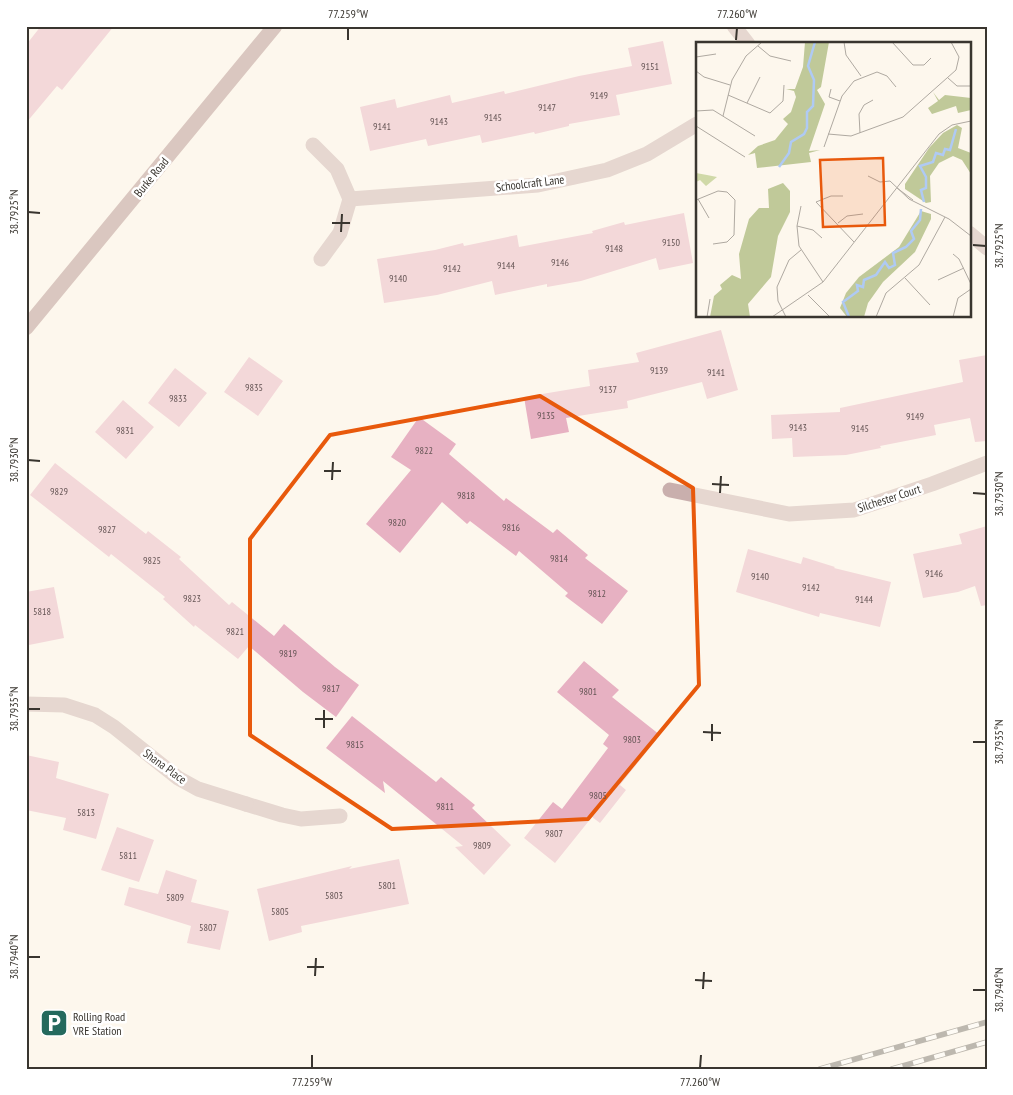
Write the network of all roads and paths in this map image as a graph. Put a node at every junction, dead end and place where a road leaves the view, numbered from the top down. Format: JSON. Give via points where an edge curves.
{"nodes":[{"id":1,"x":275,"y":26,"type":"edge"},
{"id":2,"x":734,"y":26,"type":"edge"},
{"id":3,"x":746,"y":42,"type":"edge"},
{"id":4,"x":696,"y":125,"type":"edge"},
{"id":5,"x":313,"y":145,"type":"dead end"},
{"id":6,"x":350,"y":199,"type":"junction"},
{"id":7,"x":970,"y":235,"type":"edge"},
{"id":8,"x":987,"y":248,"type":"edge"},
{"id":9,"x":321,"y":259,"type":"dead end"},
{"id":10,"x":26,"y":328,"type":"edge"},
{"id":11,"x":987,"y":463,"type":"edge"},
{"id":12,"x":670,"y":490,"type":"dead end"},
{"id":13,"x":26,"y":704,"type":"edge"},
{"id":14,"x":340,"y":816,"type":"dead end"}],
"edges":[{"from":1,"to":10,"type":"street","name":"Burke Road"},
{"from":2,"to":3,"type":"street"},
{"from":4,"to":6,"type":"street","name":"Schoolcraft Lane","via":[[647,154],[606,170],[538,185]]},
{"from":5,"to":6,"type":"street","via":[[337,169]]},
{"from":6,"to":9,"type":"street","via":[[340,233]]},
{"from":7,"to":8,"type":"street"},
{"from":11,"to":12,"type":"street","name":"Silchester Court","via":[[854,510],[789,514]]},
{"from":13,"to":14,"type":"street","name":"Shana Place","via":[[64,705],[95,716],[114,727],[178,778],[198,789],[301,819]]}]}
